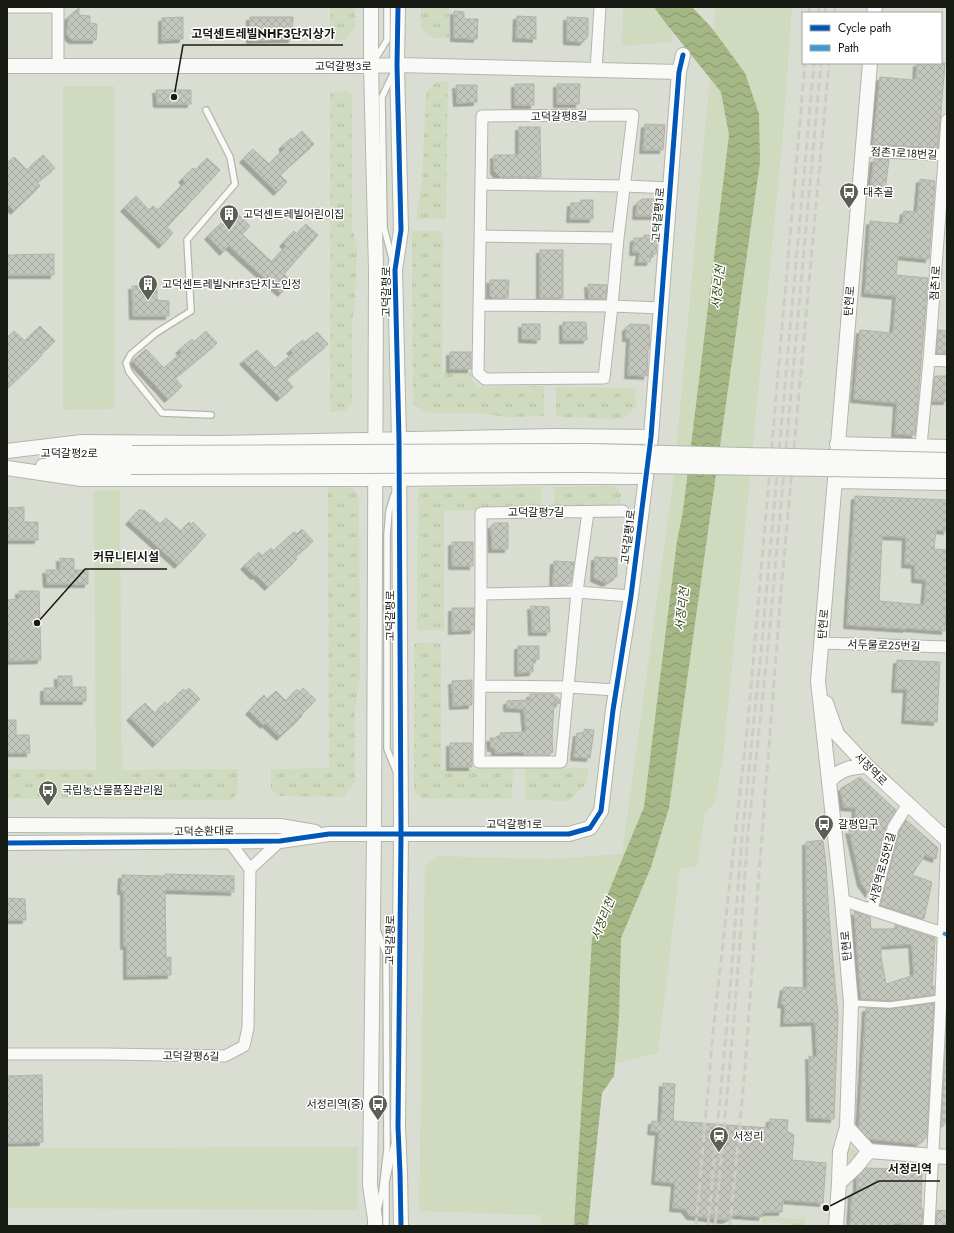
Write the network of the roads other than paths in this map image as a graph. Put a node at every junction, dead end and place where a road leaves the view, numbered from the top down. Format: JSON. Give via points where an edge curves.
{"nodes":[{"id":1,"x":7,"y":7,"type":"edge"},
{"id":2,"x":50,"y":7,"type":"edge"},
{"id":3,"x":54,"y":7,"type":"edge"},
{"id":4,"x":58,"y":7,"type":"edge"},
{"id":5,"x":372,"y":7,"type":"edge"},
{"id":6,"x":387,"y":7,"type":"edge"},
{"id":7,"x":398,"y":7,"type":"edge"},
{"id":8,"x":600,"y":7,"type":"edge"},
{"id":9,"x":684,"y":55,"type":"dead end"},
{"id":10,"x":870,"y":64,"type":"edge"},
{"id":11,"x":58,"y":65,"type":"junction"},
{"id":12,"x":397,"y":65,"type":"junction"},
{"id":13,"x":7,"y":66,"type":"edge"},
{"id":14,"x":371,"y":66,"type":"junction"},
{"id":15,"x":596,"y":70,"type":"junction"},
{"id":16,"x":679,"y":72,"type":"junction"},
{"id":17,"x":206,"y":110,"type":"dead end"},
{"id":18,"x":947,"y":120,"type":"edge"},
{"id":19,"x":862,"y":151,"type":"junction"},
{"id":20,"x":945,"y":155,"type":"edge"},
{"id":21,"x":481,"y":184,"type":"junction"},
{"id":22,"x":625,"y":186,"type":"junction"},
{"id":23,"x":670,"y":188,"type":"junction"},
{"id":24,"x":480,"y":236,"type":"junction"},
{"id":25,"x":618,"y":238,"type":"junction"},
{"id":26,"x":479,"y":304,"type":"junction"},
{"id":27,"x":612,"y":306,"type":"junction"},
{"id":28,"x":661,"y":308,"type":"junction"},
{"id":29,"x":930,"y":360,"type":"junction"},
{"id":30,"x":947,"y":361,"type":"edge"},
{"id":31,"x":211,"y":415,"type":"dead end"},
{"id":32,"x":554,"y":436,"type":"junction"},
{"id":33,"x":651,"y":437,"type":"junction"},
{"id":34,"x":375,"y":439,"type":"junction"},
{"id":35,"x":399,"y":439,"type":"junction"},
{"id":36,"x":837,"y":444,"type":"junction"},
{"id":37,"x":921,"y":446,"type":"junction"},
{"id":38,"x":947,"y":447,"type":"edge"},
{"id":39,"x":7,"y":452,"type":"edge"},
{"id":40,"x":131,"y":460,"type":"junction"},
{"id":41,"x":947,"y":460,"type":"edge"},
{"id":42,"x":7,"y":467,"type":"edge"},
{"id":43,"x":947,"y":471,"type":"edge"},
{"id":44,"x":554,"y":477,"type":"junction"},
{"id":45,"x":646,"y":477,"type":"junction"},
{"id":46,"x":375,"y":479,"type":"junction"},
{"id":47,"x":399,"y":479,"type":"junction"},
{"id":48,"x":835,"y":481,"type":"junction"},
{"id":49,"x":947,"y":483,"type":"edge"},
{"id":50,"x":622,"y":511,"type":"dead end"},
{"id":51,"x":588,"y":512,"type":"junction"},
{"id":52,"x":578,"y":592,"type":"junction"},
{"id":53,"x":481,"y":594,"type":"junction"},
{"id":54,"x":631,"y":596,"type":"junction"},
{"id":55,"x":822,"y":642,"type":"junction"},
{"id":56,"x":947,"y":647,"type":"edge"},
{"id":57,"x":818,"y":681,"type":"junction"},
{"id":58,"x":480,"y":686,"type":"junction"},
{"id":59,"x":568,"y":687,"type":"junction"},
{"id":60,"x":616,"y":690,"type":"junction"},
{"id":61,"x":867,"y":766,"type":"junction"},
{"id":62,"x":829,"y":782,"type":"junction"},
{"id":63,"x":908,"y":804,"type":"junction"},
{"id":64,"x":7,"y":825,"type":"edge"},
{"id":65,"x":947,"y":833,"type":"edge"},
{"id":66,"x":330,"y":834,"type":"junction"},
{"id":67,"x":374,"y":834,"type":"junction"},
{"id":68,"x":401,"y":834,"type":"junction"},
{"id":69,"x":947,"y":840,"type":"edge"},
{"id":70,"x":229,"y":841,"type":"junction"},
{"id":71,"x":280,"y":841,"type":"junction"},
{"id":72,"x":7,"y":843,"type":"edge"},
{"id":73,"x":250,"y":869,"type":"junction"},
{"id":74,"x":842,"y":900,"type":"junction"},
{"id":75,"x":872,"y":910,"type":"junction"},
{"id":76,"x":373,"y":916,"type":"junction"},
{"id":77,"x":943,"y":934,"type":"junction"},
{"id":78,"x":944,"y":999,"type":"edge"},
{"id":79,"x":850,"y":1003,"type":"junction"},
{"id":80,"x":7,"y":1054,"type":"edge"},
{"id":81,"x":398,"y":1127,"type":"junction"},
{"id":82,"x":847,"y":1127,"type":"junction"},
{"id":83,"x":869,"y":1151,"type":"junction"},
{"id":84,"x":940,"y":1157,"type":"edge"},
{"id":85,"x":839,"y":1164,"type":"junction"},
{"id":86,"x":856,"y":1167,"type":"junction"},
{"id":87,"x":839,"y":1183,"type":"junction"},
{"id":88,"x":379,"y":1224,"type":"edge"},
{"id":89,"x":401,"y":1226,"type":"edge"},
{"id":90,"x":836,"y":1226,"type":"edge"},
{"id":91,"x":929,"y":1226,"type":"edge"}],
"edges":[{"from":1,"to":2,"type":"street"},
{"from":2,"to":3,"type":"street"},
{"from":4,"to":11,"type":"street"},
{"from":5,"to":14,"type":"street","name":"고덕갈평로"},
{"from":6,"to":14,"type":"lane","via":[[387,40]]},
{"from":7,"to":12,"type":"street","name":"고덕갈평로"},
{"from":8,"to":15,"type":"street"},
{"from":9,"to":16,"type":"street","name":"고덕갈평1로"},
{"from":10,"to":19,"type":"street","name":"탄현로"},
{"from":11,"to":13,"type":"street","name":"고덕갈평3로"},
{"from":11,"to":14,"type":"street","name":"고덕갈평3로"},
{"from":12,"to":14,"type":"street","name":"고덕갈평3로"},
{"from":12,"to":15,"type":"street","name":"고덕갈평3로"},
{"from":12,"to":35,"type":"street","name":"고덕갈평로","via":[[401,230],[395,270]]},
{"from":14,"to":34,"type":"street","name":"고덕갈평로","via":[[376,270]]},
{"from":15,"to":16,"type":"street","name":"고덕갈평3로"},
{"from":16,"to":23,"type":"street","name":"고덕갈평1로"},
{"from":17,"to":31,"type":"lane","via":[[230,157],[235,184],[187,240],[191,311],[156,333],[131,354],[126,363],[129,372],[162,414]]},
{"from":18,"to":20,"type":"street","name":"점촌1로"},
{"from":19,"to":20,"type":"street","name":"점촌1로18번길"},
{"from":19,"to":36,"type":"street","name":"탄현로"},
{"from":20,"to":29,"type":"street","name":"점촌1로"},
{"from":21,"to":22,"type":"street"},
{"from":21,"to":22,"type":"street","name":"고덕갈평8길","via":[[482,116],[633,115]]},
{"from":21,"to":24,"type":"street","name":"고덕갈평8길"},
{"from":22,"to":23,"type":"street"},
{"from":22,"to":25,"type":"street","name":"고덕갈평8길"},
{"from":23,"to":28,"type":"street","name":"고덕갈평1로"},
{"from":24,"to":25,"type":"street"},
{"from":24,"to":26,"type":"street","name":"고덕갈평8길"},
{"from":25,"to":27,"type":"street","name":"고덕갈평8길"},
{"from":26,"to":27,"type":"street"},
{"from":26,"to":27,"type":"street","name":"고덕갈평8길","via":[[478,373],[486,379],[604,378]]},
{"from":27,"to":28,"type":"street"},
{"from":28,"to":33,"type":"street","name":"고덕갈평1로"},
{"from":29,"to":30,"type":"street"},
{"from":29,"to":37,"type":"street","name":"점촌1로"},
{"from":32,"to":33,"type":"street"},
{"from":32,"to":35,"type":"street"},
{"from":32,"to":44,"type":"street"},
{"from":33,"to":45,"type":"street","name":"고덕갈평1로"},
{"from":34,"to":35,"type":"street"},
{"from":34,"to":39,"type":"street","via":[[214,443],[82,442]]},
{"from":34,"to":46,"type":"street","name":"고덕갈평로"},
{"from":35,"to":47,"type":"street","name":"고덕갈평로"},
{"from":36,"to":37,"type":"street"},
{"from":36,"to":48,"type":"street","name":"탄현로"},
{"from":37,"to":38,"type":"street"},
{"from":39,"to":40,"type":"street","name":"고덕갈평2로"},
{"from":40,"to":41,"type":"street","bridge":true,"via":[[590,450]]},
{"from":40,"to":42,"type":"street","name":"고덕갈평2로"},
{"from":40,"to":43,"type":"street","bridge":true},
{"from":42,"to":46,"type":"street","via":[[81,479]]},
{"from":44,"to":45,"type":"street"},
{"from":44,"to":47,"type":"street"},
{"from":45,"to":54,"type":"street","name":"고덕갈평1로"},
{"from":46,"to":47,"type":"street"},
{"from":46,"to":67,"type":"street","name":"고덕갈평로"},
{"from":47,"to":68,"type":"street","name":"고덕갈평로"},
{"from":48,"to":49,"type":"street"},
{"from":48,"to":55,"type":"street","name":"탄현로"},
{"from":50,"to":51,"type":"street"},
{"from":51,"to":52,"type":"street","name":"고덕갈평7길"},
{"from":51,"to":53,"type":"street","name":"고덕갈평7길","via":[[481,513]]},
{"from":52,"to":53,"type":"street"},
{"from":52,"to":54,"type":"street"},
{"from":52,"to":59,"type":"street","name":"고덕갈평7길"},
{"from":53,"to":58,"type":"street","name":"고덕갈평7길"},
{"from":54,"to":60,"type":"street","name":"고덕갈평1로"},
{"from":55,"to":56,"type":"street","name":"서두물로25번길"},
{"from":55,"to":57,"type":"street","name":"탄현로"},
{"from":57,"to":61,"type":"street","name":"서정역로","via":[[837,734]]},
{"from":57,"to":62,"type":"street","name":"탄현로"},
{"from":58,"to":59,"type":"street"},
{"from":58,"to":59,"type":"street","name":"고덕갈평7길","via":[[479,762],[561,762]]},
{"from":59,"to":60,"type":"street"},
{"from":60,"to":68,"type":"street","name":"고덕갈평1로","via":[[600,811],[590,828],[570,834]]},
{"from":61,"to":62,"type":"street","via":[[851,767],[834,776]]},
{"from":61,"to":63,"type":"street","name":"서정역로"},
{"from":62,"to":74,"type":"street","name":"탄현로"},
{"from":63,"to":69,"type":"street","name":"서정역로"},
{"from":63,"to":75,"type":"street","name":"서정역로55번길","via":[[893,828]]},
{"from":64,"to":66,"type":"street","name":"고덕순환대로","via":[[280,826]]},
{"from":65,"to":69,"type":"street"},
{"from":66,"to":67,"type":"street","name":"고덕순환대로"},
{"from":66,"to":71,"type":"street","name":"고덕순환대로"},
{"from":67,"to":68,"type":"street","name":"고덕순환대로"},
{"from":67,"to":76,"type":"street","name":"고덕갈평로"},
{"from":68,"to":81,"type":"street","name":"고덕갈평로"},
{"from":69,"to":77,"type":"street"},
{"from":70,"to":71,"type":"street","name":"고덕순환대로"},
{"from":70,"to":72,"type":"street","name":"고덕순환대로"},
{"from":70,"to":73,"type":"street"},
{"from":71,"to":73,"type":"street"},
{"from":73,"to":80,"type":"street","name":"고덕갈평6길","via":[[248,1028],[244,1046],[225,1056]]},
{"from":74,"to":75,"type":"street"},
{"from":74,"to":79,"type":"street","name":"탄현로"},
{"from":75,"to":77,"type":"street","name":"서정역로55번길"},
{"from":76,"to":88,"type":"street","name":"고덕갈평로","via":[[370,1185]]},
{"from":76,"to":88,"type":"lane","via":[[386,954],[387,1149]]},
{"from":77,"to":78,"type":"street"},
{"from":78,"to":79,"type":"lane","via":[[890,1005]]},
{"from":78,"to":84,"type":"street"},
{"from":79,"to":82,"type":"street","name":"탄현로"},
{"from":81,"to":88,"type":"lane"},
{"from":81,"to":89,"type":"street","name":"고덕갈평로"},
{"from":82,"to":83,"type":"street"},
{"from":82,"to":85,"type":"street","name":"탄현로"},
{"from":83,"to":84,"type":"street"},
{"from":83,"to":86,"type":"street"},
{"from":84,"to":91,"type":"street"},
{"from":85,"to":86,"type":"street"},
{"from":85,"to":87,"type":"street","name":"탄현로"},
{"from":86,"to":87,"type":"street"},
{"from":87,"to":90,"type":"street","name":"탄현로"}]}
